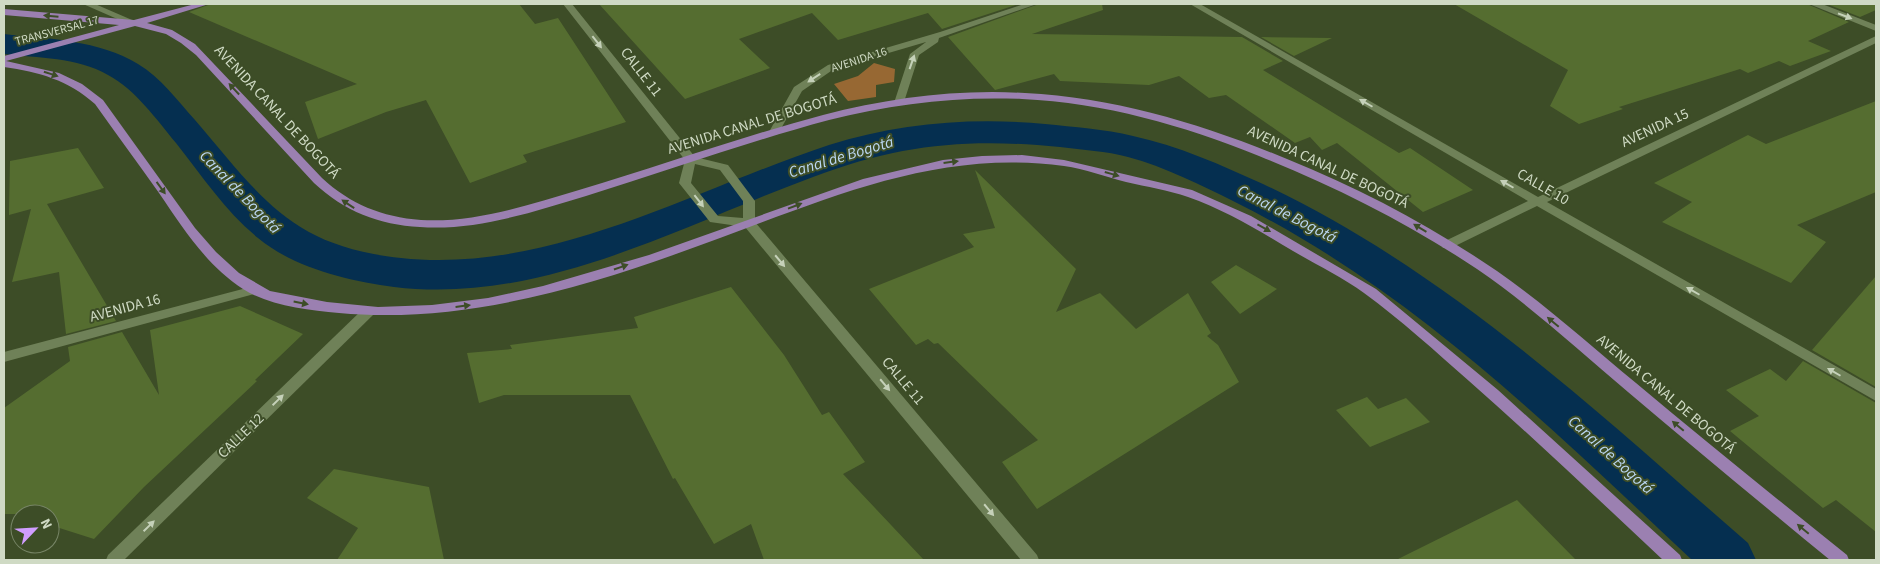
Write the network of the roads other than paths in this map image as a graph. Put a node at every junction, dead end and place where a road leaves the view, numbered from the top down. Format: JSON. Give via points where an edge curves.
{"nodes":[{"id":1,"x":88,"y":4,"type":"edge"},
{"id":2,"x":204,"y":4,"type":"edge"},
{"id":3,"x":567,"y":4,"type":"edge"},
{"id":4,"x":1032,"y":4,"type":"edge"},
{"id":5,"x":1194,"y":4,"type":"edge"},
{"id":6,"x":1814,"y":4,"type":"edge"},
{"id":7,"x":4,"y":12,"type":"edge"},
{"id":8,"x":134,"y":23,"type":"junction"},
{"id":9,"x":1876,"y":28,"type":"edge"},
{"id":10,"x":943,"y":34,"type":"junction"},
{"id":11,"x":1876,"y":39,"type":"edge"},
{"id":12,"x":4,"y":59,"type":"edge"},
{"id":13,"x":4,"y":64,"type":"edge"},
{"id":14,"x":899,"y":103,"type":"junction"},
{"id":15,"x":774,"y":132,"type":"junction"},
{"id":16,"x":690,"y":160,"type":"junction"},
{"id":17,"x":1537,"y":201,"type":"junction"},
{"id":18,"x":749,"y":223,"type":"junction"},
{"id":19,"x":1447,"y":245,"type":"junction"},
{"id":20,"x":254,"y":290,"type":"junction"},
{"id":21,"x":368,"y":312,"type":"junction"},
{"id":22,"x":4,"y":357,"type":"edge"},
{"id":23,"x":1876,"y":396,"type":"edge"},
{"id":24,"x":114,"y":560,"type":"edge"},
{"id":25,"x":1031,"y":560,"type":"edge"},
{"id":26,"x":1674,"y":560,"type":"edge"},
{"id":27,"x":1841,"y":560,"type":"edge"}],
"edges":[{"from":1,"to":8,"type":"street"},
{"from":2,"to":8,"type":"main road","name":"TRANSVERSAL 17"},
{"from":3,"to":16,"type":"street","name":"CALLE 11","one_way":true},
{"from":4,"to":10,"type":"street","name":"AVENIDA 16"},
{"from":17,"to":5,"type":"street","name":"CALLE 10","one_way":true},
{"from":6,"to":9,"type":"street","one_way":true},
{"from":8,"to":7,"type":"main road","name":"AVENIDA CANAL DE BOGOTÁ","one_way":true},
{"from":8,"to":12,"type":"main road","name":"TRANSVERSAL 17"},
{"from":16,"to":8,"type":"main road","name":"AVENIDA CANAL DE BOGOTÁ","one_way":true,"via":[[536,206],[469,222],[424,224],[381,217],[354,208],[325,187],[191,44],[162,30]]},
{"from":14,"to":10,"type":"street","name":"AVENIDA 16","one_way":true,"via":[[915,54]]},
{"from":10,"to":15,"type":"street","name":"AVENIDA 16","one_way":true,"via":[[831,67],[798,89]]},
{"from":11,"to":17,"type":"street","name":"AVENIDA 15"},
{"from":13,"to":20,"type":"main road","one_way":true,"via":[[35,68],[59,76],[88,92],[99,102],[203,247],[222,267]]},
{"from":14,"to":15,"type":"main road","name":"AVENIDA CANAL DE BOGOTÁ","via":[[861,109]]},
{"from":19,"to":14,"type":"main road","name":"AVENIDA CANAL DE BOGOTÁ","one_way":true,"via":[[1389,210],[1287,162],[1159,117],[1087,102],[1020,95],[952,96]]},
{"from":15,"to":16,"type":"main road","name":"AVENIDA CANAL DE BOGOTÁ"},
{"from":16,"to":18,"type":"street","via":[[724,167],[749,201]]},
{"from":16,"to":18,"type":"street","one_way":true,"via":[[685,183],[714,220]]},
{"from":17,"to":19,"type":"street","name":"AVENIDA 15"},
{"from":23,"to":17,"type":"street","name":"CALLE 10","one_way":true},
{"from":21,"to":18,"type":"main road","one_way":true,"via":[[463,306],[514,297],[614,269]]},
{"from":18,"to":25,"type":"street","name":"CALLE 11","one_way":true},
{"from":18,"to":26,"type":"main road","one_way":true,"via":[[872,178],[955,161],[1011,158],[1064,163],[1190,194],[1261,226],[1378,296],[1470,372]]},
{"from":27,"to":19,"type":"main road","name":"AVENIDA CANAL DE BOGOTÁ","one_way":true,"via":[[1514,289]]},
{"from":20,"to":21,"type":"main road","one_way":true,"via":[[301,302]]},
{"from":20,"to":22,"type":"street","name":"AVENIDA 16"},
{"from":24,"to":21,"type":"street","name":"CALLE 12","one_way":true}]}
